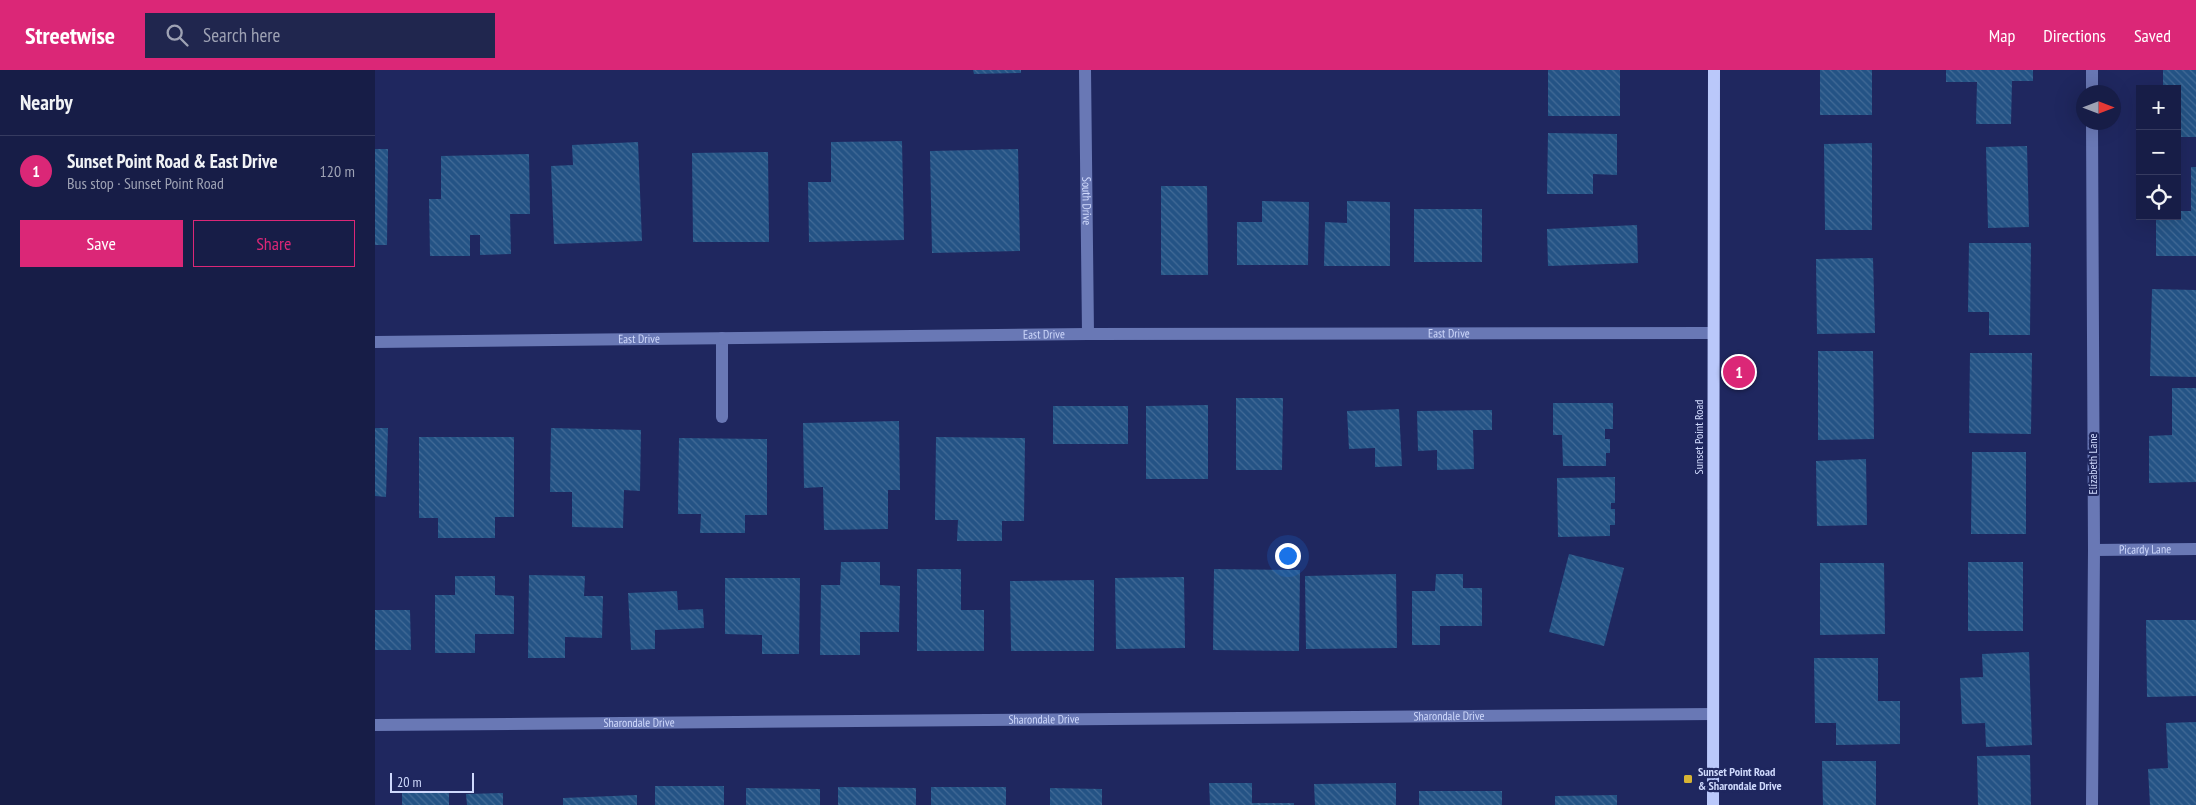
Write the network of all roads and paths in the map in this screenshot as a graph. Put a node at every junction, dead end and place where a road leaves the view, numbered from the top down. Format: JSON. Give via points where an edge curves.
{"nodes":[{"id":1,"x":1085,"y":70,"type":"edge"},
{"id":2,"x":1714,"y":70,"type":"edge"},
{"id":3,"x":2092,"y":70,"type":"edge"},
{"id":4,"x":2092,"y":85,"type":"edge"},
{"id":5,"x":2092,"y":130,"type":"edge"},
{"id":6,"x":1713,"y":333,"type":"junction"},
{"id":7,"x":1088,"y":334,"type":"junction"},
{"id":8,"x":722,"y":338,"type":"junction"},
{"id":9,"x":375,"y":342,"type":"edge"},
{"id":10,"x":722,"y":417,"type":"dead end"},
{"id":11,"x":2196,"y":549,"type":"edge"},
{"id":12,"x":2093,"y":550,"type":"junction"},
{"id":13,"x":1713,"y":714,"type":"junction"},
{"id":14,"x":375,"y":726,"type":"edge"},
{"id":15,"x":1713,"y":805,"type":"edge"},
{"id":16,"x":2092,"y":805,"type":"edge"}],
"edges":[{"from":1,"to":7,"type":"street","name":"South Drive"},
{"from":2,"to":6,"type":"main road","name":"Sunset Point Road"},
{"from":3,"to":4,"type":"street"},
{"from":5,"to":12,"type":"street","name":"Elizabeth Lane"},
{"from":6,"to":7,"type":"street","name":"East Drive"},
{"from":6,"to":13,"type":"main road","name":"Sunset Point Road"},
{"from":7,"to":8,"type":"street","name":"East Drive"},
{"from":8,"to":9,"type":"street","name":"East Drive"},
{"from":8,"to":10,"type":"street"},
{"from":11,"to":12,"type":"street","name":"Picardy Lane"},
{"from":12,"to":16,"type":"street","name":"Elizabeth Lane"},
{"from":13,"to":14,"type":"street","name":"Sharondale Drive"},
{"from":13,"to":15,"type":"main road","name":"Sunset Point Road"}]}
